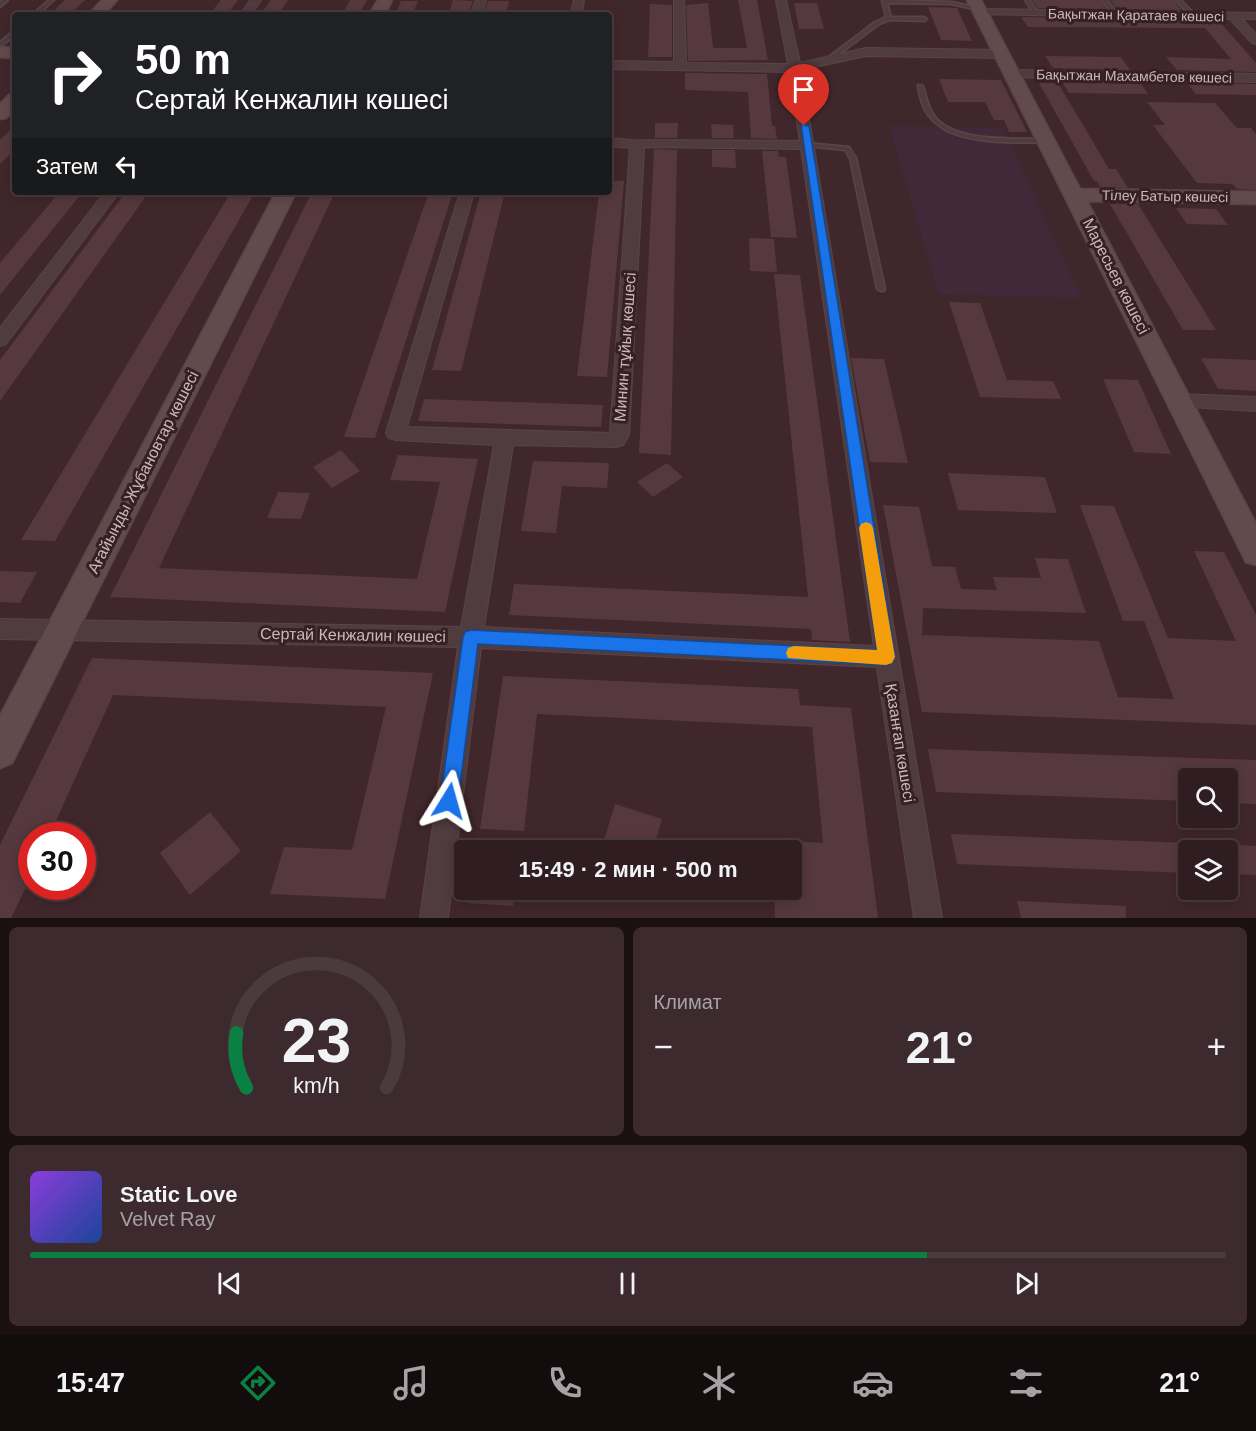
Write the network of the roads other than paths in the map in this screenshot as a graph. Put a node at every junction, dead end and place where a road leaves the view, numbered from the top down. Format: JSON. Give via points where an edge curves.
{"nodes":[{"id":1,"x":6,"y":0,"type":"edge"},
{"id":2,"x":52,"y":0,"type":"edge"},
{"id":3,"x":110,"y":0,"type":"edge"},
{"id":4,"x":679,"y":0,"type":"edge"},
{"id":5,"x":781,"y":0,"type":"edge"},
{"id":6,"x":1027,"y":0,"type":"edge"},
{"id":7,"x":1104,"y":0,"type":"edge"},
{"id":8,"x":1178,"y":0,"type":"edge"},
{"id":9,"x":884,"y":1,"type":"edge"},
{"id":10,"x":0,"y":5,"type":"edge"},
{"id":11,"x":973,"y":5,"type":"edge"},
{"id":12,"x":38,"y":12,"type":"edge"},
{"id":13,"x":99,"y":12,"type":"edge"},
{"id":14,"x":1036,"y":13,"type":"junction"},
{"id":15,"x":1115,"y":14,"type":"junction"},
{"id":16,"x":1192,"y":15,"type":"junction"},
{"id":17,"x":1233,"y":16,"type":"junction"},
{"id":18,"x":1256,"y":16,"type":"edge"},
{"id":19,"x":889,"y":18,"type":"junction"},
{"id":20,"x":924,"y":19,"type":"dead end"},
{"id":21,"x":12,"y":35,"type":"edge"},
{"id":22,"x":1256,"y":41,"type":"edge"},
{"id":23,"x":0,"y":45,"type":"edge"},
{"id":24,"x":1002,"y":54,"type":"junction"},
{"id":25,"x":828,"y":60,"type":"junction"},
{"id":26,"x":612,"y":64,"type":"edge"},
{"id":27,"x":680,"y":66,"type":"junction"},
{"id":28,"x":795,"y":68,"type":"junction"},
{"id":29,"x":1013,"y":74,"type":"junction"},
{"id":30,"x":1256,"y":78,"type":"edge"},
{"id":31,"x":920,"y":86,"type":"dead end"},
{"id":32,"x":12,"y":102,"type":"edge"},
{"id":33,"x":0,"y":114,"type":"edge"},
{"id":34,"x":1047,"y":141,"type":"junction"},
{"id":35,"x":612,"y":142,"type":"edge"},
{"id":36,"x":636,"y":143,"type":"junction"},
{"id":37,"x":807,"y":146,"type":"junction"},
{"id":38,"x":110,"y":195,"type":"edge"},
{"id":39,"x":284,"y":195,"type":"edge"},
{"id":40,"x":466,"y":195,"type":"edge"},
{"id":41,"x":1074,"y":195,"type":"junction"},
{"id":42,"x":1256,"y":198,"type":"edge"},
{"id":43,"x":881,"y":289,"type":"dead end"},
{"id":44,"x":0,"y":340,"type":"edge"},
{"id":45,"x":1179,"y":401,"type":"junction"},
{"id":46,"x":1256,"y":404,"type":"edge"},
{"id":47,"x":505,"y":438,"type":"junction"},
{"id":48,"x":1256,"y":553,"type":"edge"},
{"id":49,"x":0,"y":629,"type":"edge"},
{"id":50,"x":62,"y":632,"type":"junction"},
{"id":51,"x":471,"y":637,"type":"junction"},
{"id":52,"x":886,"y":657,"type":"junction"},
{"id":53,"x":0,"y":751,"type":"edge"},
{"id":54,"x":434,"y":918,"type":"edge"},
{"id":55,"x":928,"y":918,"type":"edge"}],
"edges":[{"from":1,"to":10,"type":"lane"},
{"from":2,"to":12,"type":"lane"},
{"from":3,"to":13,"type":"street"},
{"from":4,"to":27,"type":"street"},
{"from":5,"to":28,"type":"street","name":"Қазанғап көшесі"},
{"from":6,"to":14,"type":"lane"},
{"from":7,"to":15,"type":"lane"},
{"from":8,"to":16,"type":"lane"},
{"from":9,"to":11,"type":"lane"},
{"from":9,"to":19,"type":"lane"},
{"from":11,"to":14,"type":"street","name":"Бақытжан Қаратаев көшесі"},
{"from":11,"to":24,"type":"street","name":"Маресьев көшесі"},
{"from":14,"to":15,"type":"street","name":"Бақытжан Қаратаев көшесі"},
{"from":15,"to":16,"type":"street","name":"Бақытжан Қаратаев көшесі"},
{"from":16,"to":17,"type":"street","name":"Бақытжан Қаратаев көшесі"},
{"from":17,"to":18,"type":"street","name":"Бақытжан Қаратаев көшесі"},
{"from":17,"to":22,"type":"street"},
{"from":19,"to":20,"type":"lane"},
{"from":19,"to":25,"type":"lane"},
{"from":21,"to":23,"type":"lane"},
{"from":24,"to":25,"type":"street","via":[[866,52]]},
{"from":24,"to":29,"type":"street","name":"Маресьев көшесі"},
{"from":25,"to":28,"type":"street"},
{"from":26,"to":27,"type":"street"},
{"from":27,"to":28,"type":"street"},
{"from":28,"to":37,"type":"street","name":"Қазанғап көшесі"},
{"from":29,"to":30,"type":"street","name":"Бақытжан Махамбетов көшесі"},
{"from":29,"to":34,"type":"street","name":"Маресьев көшесі"},
{"from":31,"to":34,"type":"lane","via":[[933,119],[948,131],[967,136]]},
{"from":32,"to":33,"type":"street"},
{"from":34,"to":41,"type":"street","name":"Маресьев көшесі"},
{"from":35,"to":36,"type":"street"},
{"from":36,"to":37,"type":"street"},
{"from":36,"to":47,"type":"street","name":"Минин тұйық көшесі","via":[[618,438]]},
{"from":37,"to":43,"type":"lane","via":[[847,148],[853,158]]},
{"from":37,"to":52,"type":"street","name":"Қазанғап көшесі"},
{"from":38,"to":44,"type":"street"},
{"from":39,"to":50,"type":"street","name":"Ағайынды Жұбановтар көшесі"},
{"from":40,"to":47,"type":"street","name":"Минин тұйық көшесі","via":[[396,430],[399,434]]},
{"from":41,"to":42,"type":"street","name":"Тілеу Батыр көшесі"},
{"from":41,"to":45,"type":"street","name":"Маресьев көшесі"},
{"from":45,"to":46,"type":"street"},
{"from":45,"to":48,"type":"street","name":"Маресьев көшесі"},
{"from":47,"to":51,"type":"street"},
{"from":49,"to":50,"type":"street","name":"Сертай Кенжалин көшесі"},
{"from":50,"to":51,"type":"street","name":"Сертай Кенжалин көшесі"},
{"from":50,"to":53,"type":"street","name":"Ағайынды Жұбановтар көшесі"},
{"from":51,"to":52,"type":"street","name":"Сертай Кенжалин көшесі"},
{"from":51,"to":54,"type":"street"},
{"from":52,"to":55,"type":"street","name":"Қазанғап көшесі"}]}
